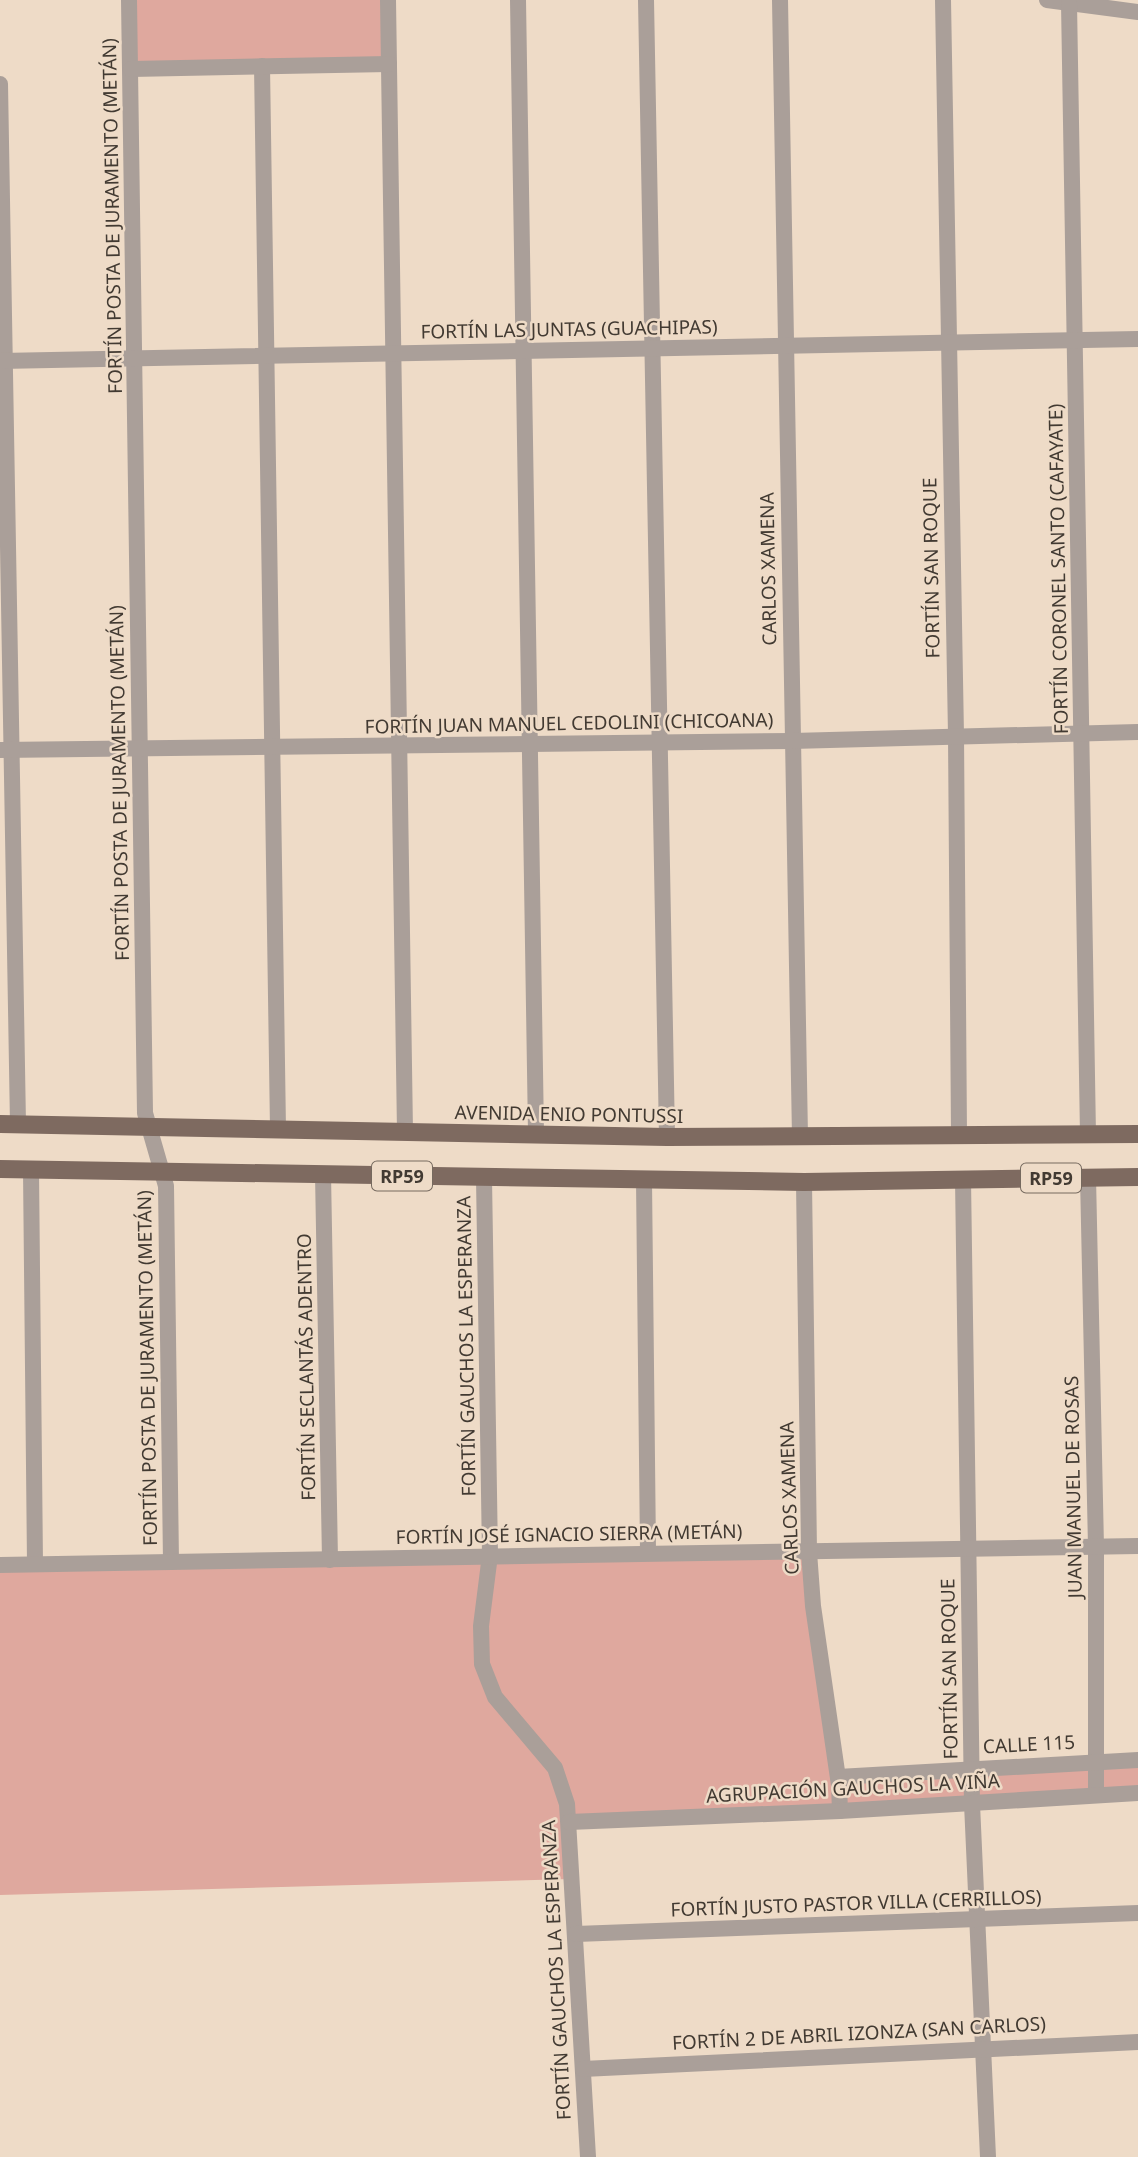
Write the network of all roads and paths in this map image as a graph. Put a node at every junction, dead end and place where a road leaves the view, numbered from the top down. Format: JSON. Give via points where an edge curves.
{"nodes":[{"id":1,"x":129,"y":0,"type":"edge"},
{"id":2,"x":388,"y":0,"type":"edge"},
{"id":3,"x":518,"y":0,"type":"edge"},
{"id":4,"x":646,"y":0,"type":"edge"},
{"id":5,"x":780,"y":0,"type":"edge"},
{"id":6,"x":943,"y":0,"type":"edge"},
{"id":7,"x":1047,"y":0,"type":"edge"},
{"id":8,"x":1069,"y":3,"type":"junction"},
{"id":9,"x":1132,"y":7,"type":"edge"},
{"id":10,"x":390,"y":64,"type":"junction"},
{"id":11,"x":262,"y":66,"type":"junction"},
{"id":12,"x":131,"y":69,"type":"junction"},
{"id":13,"x":0,"y":84,"type":"edge"},
{"id":14,"x":1138,"y":339,"type":"edge"},
{"id":15,"x":1074,"y":340,"type":"junction"},
{"id":16,"x":947,"y":343,"type":"junction"},
{"id":17,"x":785,"y":345,"type":"junction"},
{"id":18,"x":652,"y":348,"type":"junction"},
{"id":19,"x":524,"y":352,"type":"junction"},
{"id":20,"x":395,"y":354,"type":"junction"},
{"id":21,"x":267,"y":358,"type":"junction"},
{"id":22,"x":135,"y":359,"type":"junction"},
{"id":23,"x":3,"y":361,"type":"edge"},
{"id":24,"x":1083,"y":732,"type":"junction"},
{"id":25,"x":1138,"y":732,"type":"edge"},
{"id":26,"x":956,"y":735,"type":"junction"},
{"id":27,"x":792,"y":741,"type":"junction"},
{"id":28,"x":659,"y":742,"type":"junction"},
{"id":29,"x":531,"y":744,"type":"junction"},
{"id":30,"x":400,"y":746,"type":"junction"},
{"id":31,"x":271,"y":747,"type":"junction"},
{"id":32,"x":139,"y":749,"type":"junction"},
{"id":33,"x":6,"y":750,"type":"edge"},
{"id":34,"x":0,"y":1124,"type":"edge"},
{"id":35,"x":18,"y":1124,"type":"junction"},
{"id":36,"x":148,"y":1128,"type":"junction"},
{"id":37,"x":278,"y":1129,"type":"junction"},
{"id":38,"x":405,"y":1132,"type":"junction"},
{"id":39,"x":536,"y":1133,"type":"junction"},
{"id":40,"x":959,"y":1134,"type":"junction"},
{"id":41,"x":1138,"y":1134,"type":"edge"},
{"id":42,"x":1088,"y":1135,"type":"junction"},
{"id":43,"x":800,"y":1136,"type":"junction"},
{"id":44,"x":667,"y":1137,"type":"junction"},
{"id":45,"x":0,"y":1170,"type":"edge"},
{"id":46,"x":30,"y":1170,"type":"junction"},
{"id":47,"x":164,"y":1171,"type":"junction"},
{"id":48,"x":323,"y":1174,"type":"junction"},
{"id":49,"x":1088,"y":1177,"type":"junction"},
{"id":50,"x":1138,"y":1177,"type":"edge"},
{"id":51,"x":484,"y":1178,"type":"junction"},
{"id":52,"x":963,"y":1179,"type":"junction"},
{"id":53,"x":644,"y":1180,"type":"junction"},
{"id":54,"x":804,"y":1182,"type":"junction"},
{"id":55,"x":1138,"y":1546,"type":"edge"},
{"id":56,"x":1096,"y":1547,"type":"junction"},
{"id":57,"x":969,"y":1548,"type":"junction"},
{"id":58,"x":648,"y":1552,"type":"junction"},
{"id":59,"x":809,"y":1552,"type":"junction"},
{"id":60,"x":490,"y":1555,"type":"junction"},
{"id":61,"x":330,"y":1560,"type":"junction"},
{"id":62,"x":171,"y":1562,"type":"junction"},
{"id":63,"x":34,"y":1564,"type":"junction"},
{"id":64,"x":0,"y":1565,"type":"edge"},
{"id":65,"x":1138,"y":1760,"type":"edge"},
{"id":66,"x":1098,"y":1762,"type":"junction"},
{"id":67,"x":972,"y":1768,"type":"junction"},
{"id":68,"x":838,"y":1777,"type":"junction"},
{"id":69,"x":1138,"y":1793,"type":"edge"},
{"id":70,"x":1096,"y":1795,"type":"junction"},
{"id":71,"x":972,"y":1804,"type":"junction"},
{"id":72,"x":841,"y":1811,"type":"junction"},
{"id":73,"x":569,"y":1822,"type":"junction"},
{"id":74,"x":1138,"y":1913,"type":"edge"},
{"id":75,"x":976,"y":1919,"type":"junction"},
{"id":76,"x":576,"y":1934,"type":"junction"},
{"id":77,"x":1138,"y":2042,"type":"edge"},
{"id":78,"x":982,"y":2047,"type":"junction"},
{"id":79,"x":583,"y":2068,"type":"junction"},
{"id":80,"x":588,"y":2157,"type":"edge"},
{"id":81,"x":988,"y":2157,"type":"edge"}],
"edges":[{"from":1,"to":12,"type":"street","name":"FORTÍN POSTA DE JURAMENTO (METÁN)"},
{"from":2,"to":10,"type":"street"},
{"from":3,"to":19,"type":"street"},
{"from":4,"to":18,"type":"street"},
{"from":5,"to":17,"type":"street","name":"CARLOS XAMENA"},
{"from":6,"to":16,"type":"street","name":"FORTÍN SAN ROQUE"},
{"from":7,"to":8,"type":"street"},
{"from":8,"to":9,"type":"street"},
{"from":8,"to":15,"type":"street","name":"FORTÍN CORONEL SANTO (CAFAYATE)"},
{"from":10,"to":11,"type":"street"},
{"from":10,"to":20,"type":"street"},
{"from":11,"to":12,"type":"street"},
{"from":11,"to":21,"type":"street"},
{"from":12,"to":22,"type":"street","name":"FORTÍN POSTA DE JURAMENTO (METÁN)"},
{"from":13,"to":23,"type":"street"},
{"from":14,"to":15,"type":"street","name":"FORTÍN LAS JUNTAS (GUACHIPAS)"},
{"from":15,"to":16,"type":"street","name":"FORTÍN LAS JUNTAS (GUACHIPAS)"},
{"from":15,"to":24,"type":"street","name":"FORTÍN CORONEL SANTO (CAFAYATE)"},
{"from":16,"to":17,"type":"street","name":"FORTÍN LAS JUNTAS (GUACHIPAS)"},
{"from":16,"to":26,"type":"street","name":"FORTÍN SAN ROQUE"},
{"from":17,"to":18,"type":"street","name":"FORTÍN LAS JUNTAS (GUACHIPAS)"},
{"from":17,"to":27,"type":"street","name":"CARLOS XAMENA"},
{"from":18,"to":19,"type":"street","name":"FORTÍN LAS JUNTAS (GUACHIPAS)"},
{"from":18,"to":28,"type":"street"},
{"from":19,"to":20,"type":"street","name":"FORTÍN LAS JUNTAS (GUACHIPAS)"},
{"from":19,"to":29,"type":"street"},
{"from":20,"to":21,"type":"street","name":"FORTÍN LAS JUNTAS (GUACHIPAS)"},
{"from":20,"to":30,"type":"street"},
{"from":21,"to":22,"type":"street","name":"FORTÍN LAS JUNTAS (GUACHIPAS)"},
{"from":21,"to":31,"type":"street"},
{"from":22,"to":23,"type":"street","name":"FORTÍN LAS JUNTAS (GUACHIPAS)"},
{"from":22,"to":32,"type":"street","name":"FORTÍN POSTA DE JURAMENTO (METÁN)"},
{"from":23,"to":33,"type":"street"},
{"from":24,"to":25,"type":"street","name":"FORTÍN JUAN MANUEL CEDOLINI (CHICOANA)"},
{"from":24,"to":26,"type":"street","name":"FORTÍN JUAN MANUEL CEDOLINI (CHICOANA)"},
{"from":24,"to":42,"type":"street","name":"FORTÍN CORONEL SANTO (CAFAYATE)"},
{"from":26,"to":27,"type":"street","name":"FORTÍN JUAN MANUEL CEDOLINI (CHICOANA)"},
{"from":26,"to":40,"type":"street","name":"FORTÍN SAN ROQUE"},
{"from":27,"to":28,"type":"street","name":"FORTÍN JUAN MANUEL CEDOLINI (CHICOANA)"},
{"from":27,"to":43,"type":"street","name":"CARLOS XAMENA"},
{"from":28,"to":29,"type":"street","name":"FORTÍN JUAN MANUEL CEDOLINI (CHICOANA)"},
{"from":28,"to":44,"type":"street"},
{"from":29,"to":30,"type":"street","name":"FORTÍN JUAN MANUEL CEDOLINI (CHICOANA)"},
{"from":29,"to":39,"type":"street"},
{"from":30,"to":31,"type":"street","name":"FORTÍN JUAN MANUEL CEDOLINI (CHICOANA)"},
{"from":30,"to":38,"type":"street"},
{"from":31,"to":32,"type":"street","name":"FORTÍN JUAN MANUEL CEDOLINI (CHICOANA)"},
{"from":31,"to":37,"type":"street"},
{"from":32,"to":33,"type":"street","name":"FORTÍN JUAN MANUEL CEDOLINI (CHICOANA)"},
{"from":32,"to":36,"type":"street","name":"FORTÍN POSTA DE JURAMENTO (METÁN)"},
{"from":33,"to":35,"type":"street"},
{"from":34,"to":35,"type":"main road","name":"AVENIDA ENIO PONTUSSI"},
{"from":35,"to":36,"type":"main road","name":"AVENIDA ENIO PONTUSSI"},
{"from":36,"to":37,"type":"main road","name":"AVENIDA ENIO PONTUSSI"},
{"from":36,"to":47,"type":"street","name":"FORTÍN POSTA DE JURAMENTO (METÁN)"},
{"from":37,"to":38,"type":"main road","name":"AVENIDA ENIO PONTUSSI"},
{"from":38,"to":39,"type":"main road","name":"AVENIDA ENIO PONTUSSI"},
{"from":39,"to":44,"type":"main road","name":"AVENIDA ENIO PONTUSSI"},
{"from":40,"to":42,"type":"main road","name":"AVENIDA ENIO PONTUSSI"},
{"from":40,"to":43,"type":"main road","name":"AVENIDA ENIO PONTUSSI"},
{"from":41,"to":42,"type":"main road","name":"AVENIDA ENIO PONTUSSI"},
{"from":43,"to":44,"type":"main road","name":"AVENIDA ENIO PONTUSSI"},
{"from":45,"to":46,"type":"main road","number":"RP59"},
{"from":46,"to":47,"type":"main road","number":"RP59"},
{"from":46,"to":63,"type":"street"},
{"from":47,"to":48,"type":"main road","number":"RP59"},
{"from":47,"to":62,"type":"street","name":"FORTÍN POSTA DE JURAMENTO (METÁN)"},
{"from":48,"to":51,"type":"main road","number":"RP59"},
{"from":48,"to":61,"type":"street","name":"FORTÍN SECLANTÁS ADENTRO"},
{"from":49,"to":50,"type":"main road","number":"RP59"},
{"from":49,"to":52,"type":"main road","number":"RP59"},
{"from":49,"to":56,"type":"street","name":"JUAN MANUEL DE ROSAS"},
{"from":51,"to":53,"type":"main road","number":"RP59"},
{"from":51,"to":60,"type":"street","name":"FORTÍN GAUCHOS LA ESPERANZA"},
{"from":52,"to":54,"type":"main road","number":"RP59"},
{"from":52,"to":57,"type":"street","name":"FORTÍN SAN ROQUE"},
{"from":53,"to":54,"type":"main road","number":"RP59"},
{"from":53,"to":58,"type":"street"},
{"from":54,"to":59,"type":"street","name":"CARLOS XAMENA"},
{"from":55,"to":56,"type":"street","name":"FORTÍN JOSÉ IGNACIO SIERRA (METÁN)"},
{"from":56,"to":57,"type":"street","name":"FORTÍN JOSÉ IGNACIO SIERRA (METÁN)"},
{"from":56,"to":66,"type":"street","name":"JUAN MANUEL DE ROSAS"},
{"from":57,"to":59,"type":"street","name":"FORTÍN JOSÉ IGNACIO SIERRA (METÁN)"},
{"from":57,"to":67,"type":"street","name":"FORTÍN SAN ROQUE"},
{"from":58,"to":59,"type":"street","name":"FORTÍN JOSÉ IGNACIO SIERRA (METÁN)"},
{"from":58,"to":60,"type":"street","name":"FORTÍN JOSÉ IGNACIO SIERRA (METÁN)"},
{"from":59,"to":68,"type":"street","name":"CARLOS XAMENA"},
{"from":60,"to":61,"type":"street","name":"FORTÍN JOSÉ IGNACIO SIERRA (METÁN)"},
{"from":60,"to":73,"type":"street","name":"FORTÍN GAUCHOS LA ESPERANZA","via":[[480,1648],[486,1680],[555,1768]]},
{"from":61,"to":62,"type":"street","name":"FORTÍN JOSÉ IGNACIO SIERRA (METÁN)"},
{"from":62,"to":63,"type":"street","name":"FORTÍN JOSÉ IGNACIO SIERRA (METÁN)"},
{"from":63,"to":64,"type":"street","name":"FORTÍN JOSÉ IGNACIO SIERRA (METÁN)"},
{"from":65,"to":66,"type":"street","name":"CALLE 115"},
{"from":66,"to":67,"type":"street","name":"CALLE 115"},
{"from":66,"to":70,"type":"street","name":"JUAN MANUEL DE ROSAS"},
{"from":67,"to":68,"type":"street","name":"CALLE 115"},
{"from":67,"to":71,"type":"street","name":"FORTÍN SAN ROQUE"},
{"from":68,"to":72,"type":"street","name":"CARLOS XAMENA"},
{"from":69,"to":70,"type":"street","name":"AGRUPACIÓN GAUCHOS LA VIÑA"},
{"from":70,"to":71,"type":"street","name":"AGRUPACIÓN GAUCHOS LA VIÑA"},
{"from":71,"to":72,"type":"street","name":"AGRUPACIÓN GAUCHOS LA VIÑA"},
{"from":71,"to":75,"type":"street","name":"FORTÍN SAN ROQUE"},
{"from":72,"to":73,"type":"street","name":"AGRUPACIÓN GAUCHOS LA VIÑA"},
{"from":73,"to":76,"type":"street","name":"FORTÍN GAUCHOS LA ESPERANZA"},
{"from":74,"to":75,"type":"street","name":"FORTÍN JUSTO PASTOR VILLA (CERRILLOS)"},
{"from":75,"to":76,"type":"street","name":"FORTÍN JUSTO PASTOR VILLA (CERRILLOS)"},
{"from":75,"to":78,"type":"street","name":"FORTÍN SAN ROQUE"},
{"from":76,"to":79,"type":"street","name":"FORTÍN GAUCHOS LA ESPERANZA"},
{"from":77,"to":78,"type":"street","name":"FORTÍN 2 DE ABRIL IZONZA (SAN CARLOS)"},
{"from":78,"to":79,"type":"street","name":"FORTÍN 2 DE ABRIL IZONZA (SAN CARLOS)"},
{"from":78,"to":81,"type":"street","name":"FORTÍN SAN ROQUE"},
{"from":79,"to":80,"type":"street","name":"FORTÍN GAUCHOS LA ESPERANZA"}]}
